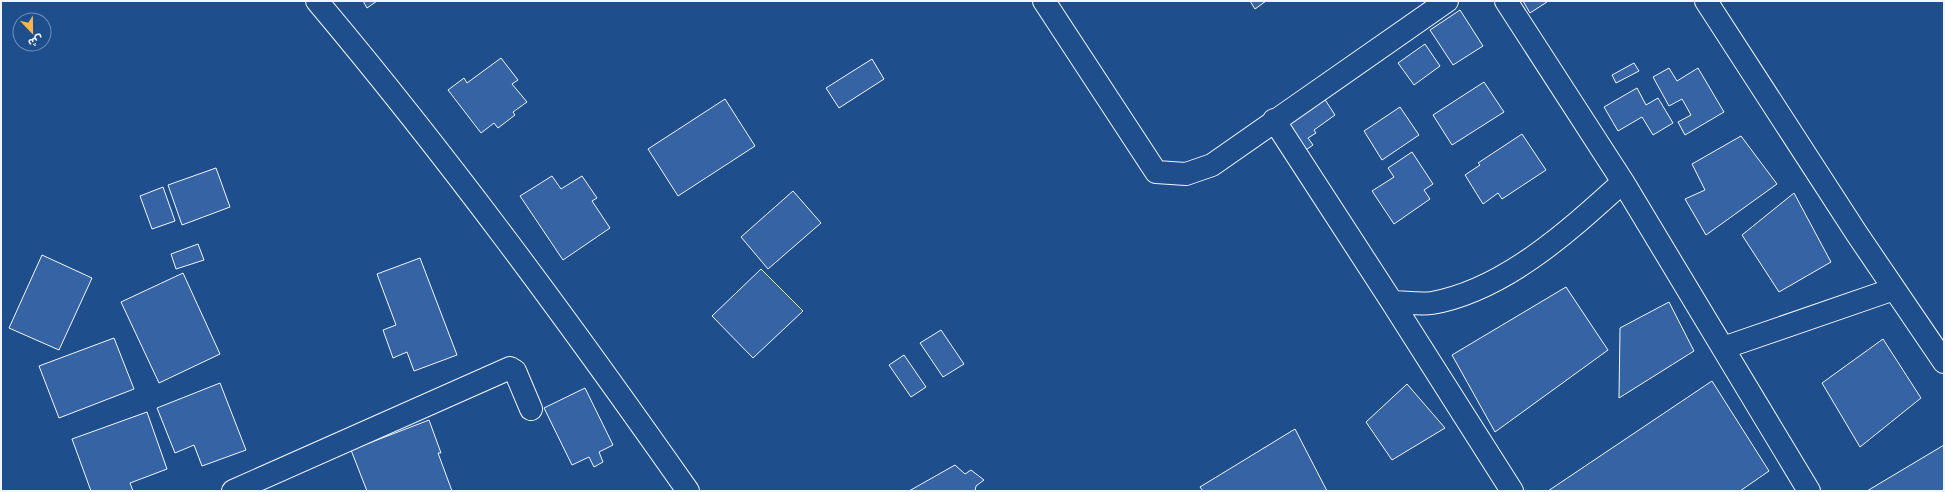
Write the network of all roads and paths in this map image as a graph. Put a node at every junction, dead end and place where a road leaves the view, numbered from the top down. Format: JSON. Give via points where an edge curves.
{"nodes":[{"id":1,"x":317,"y":1,"type":"edge"},
{"id":2,"x":1044,"y":1,"type":"edge"},
{"id":3,"x":1447,"y":1,"type":"edge"},
{"id":4,"x":1506,"y":1,"type":"edge"},
{"id":5,"x":1706,"y":1,"type":"edge"},
{"id":6,"x":1274,"y":120,"type":"junction"},
{"id":7,"x":1623,"y":182,"type":"junction"},
{"id":8,"x":1894,"y":289,"type":"junction"},
{"id":9,"x":1392,"y":302,"type":"junction"},
{"id":10,"x":1723,"y":348,"type":"junction"},
{"id":11,"x":1944,"y":362,"type":"edge"},
{"id":12,"x":532,"y":409,"type":"dead end"},
{"id":13,"x":233,"y":491,"type":"edge"},
{"id":14,"x":688,"y":491,"type":"edge"},
{"id":15,"x":1512,"y":491,"type":"edge"},
{"id":16,"x":1809,"y":491,"type":"edge"}],
"edges":[{"from":1,"to":14,"type":"street","via":[[384,80],[577,333]]},
{"from":2,"to":6,"type":"street","via":[[1156,172],[1186,174],[1212,165]]},
{"from":3,"to":6,"type":"street"},
{"from":4,"to":7,"type":"street"},
{"from":5,"to":8,"type":"street"},
{"from":6,"to":9,"type":"street"},
{"from":7,"to":9,"type":"street","via":[[1565,234],[1480,288],[1431,304]]},
{"from":7,"to":10,"type":"street"},
{"from":8,"to":10,"type":"street"},
{"from":8,"to":11,"type":"street"},
{"from":9,"to":15,"type":"street"},
{"from":10,"to":16,"type":"street"},
{"from":12,"to":13,"type":"street","via":[[515,371],[510,368]]}]}
